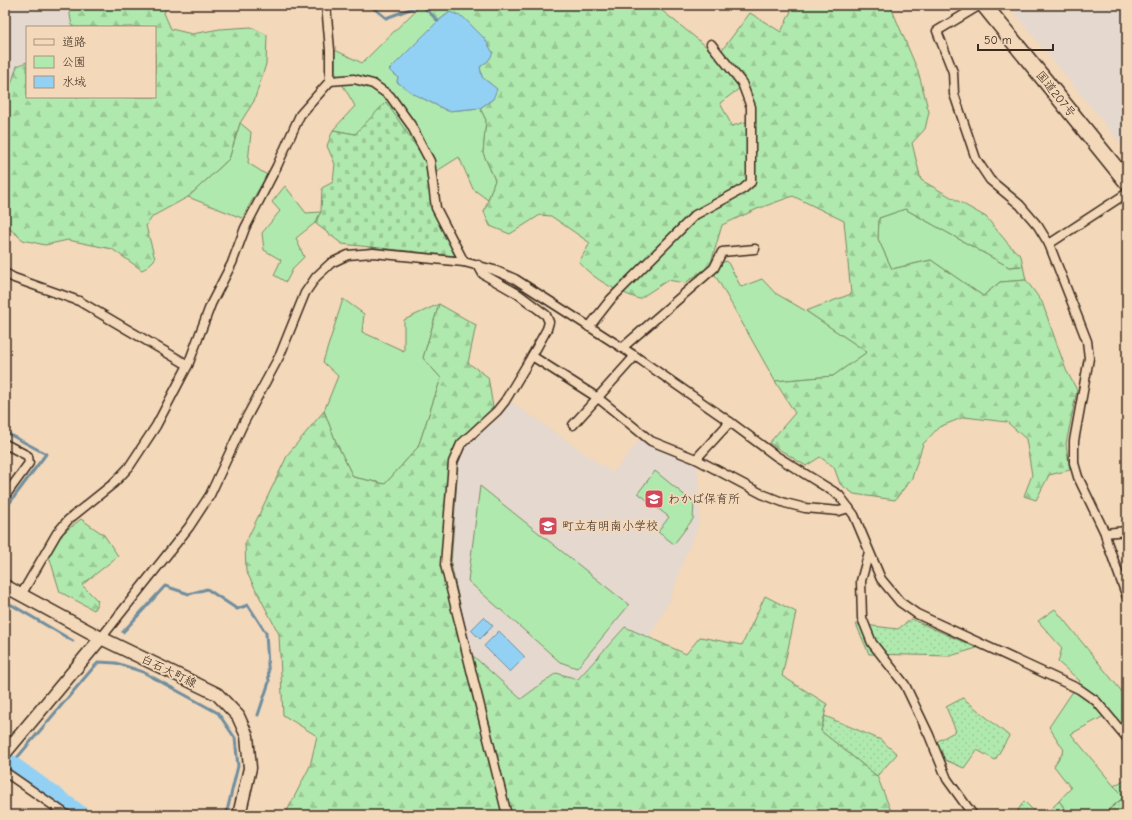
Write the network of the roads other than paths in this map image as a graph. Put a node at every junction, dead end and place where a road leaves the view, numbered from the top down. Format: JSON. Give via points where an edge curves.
{"nodes":[{"id":1,"x":326,"y":5,"type":"edge"},
{"id":2,"x":980,"y":5,"type":"edge"},
{"id":3,"x":984,"y":5,"type":"edge"},
{"id":4,"x":711,"y":44,"type":"dead end"},
{"id":5,"x":330,"y":82,"type":"junction"},
{"id":6,"x":1127,"y":182,"type":"edge"},
{"id":7,"x":1127,"y":193,"type":"edge"},
{"id":8,"x":1049,"y":244,"type":"junction"},
{"id":9,"x":755,"y":249,"type":"dead end"},
{"id":10,"x":464,"y":262,"type":"junction"},
{"id":11,"x":478,"y":265,"type":"junction"},
{"id":12,"x":5,"y":273,"type":"edge"},
{"id":13,"x":589,"y":327,"type":"junction"},
{"id":14,"x":622,"y":348,"type":"junction"},
{"id":15,"x":532,"y":356,"type":"junction"},
{"id":16,"x":635,"y":356,"type":"junction"},
{"id":17,"x":188,"y":365,"type":"junction"},
{"id":18,"x":598,"y":398,"type":"junction"},
{"id":19,"x":730,"y":422,"type":"junction"},
{"id":20,"x":573,"y":425,"type":"dead end"},
{"id":21,"x":5,"y":444,"type":"edge"},
{"id":22,"x":696,"y":459,"type":"junction"},
{"id":23,"x":5,"y":496,"type":"edge"},
{"id":24,"x":849,"y":508,"type":"junction"},
{"id":25,"x":1127,"y":531,"type":"edge"},
{"id":26,"x":1105,"y":533,"type":"junction"},
{"id":27,"x":869,"y":552,"type":"junction"},
{"id":28,"x":5,"y":586,"type":"edge"},
{"id":29,"x":21,"y":595,"type":"junction"},
{"id":30,"x":1127,"y":597,"type":"edge"},
{"id":31,"x":101,"y":638,"type":"junction"},
{"id":32,"x":1127,"y":738,"type":"edge"},
{"id":33,"x":5,"y":753,"type":"edge"},
{"id":34,"x":6,"y":773,"type":"edge"},
{"id":35,"x":67,"y":815,"type":"edge"},
{"id":36,"x":240,"y":815,"type":"edge"},
{"id":37,"x":507,"y":815,"type":"edge"},
{"id":38,"x":973,"y":815,"type":"edge"}],
"edges":[{"from":1,"to":5,"type":"street"},
{"from":2,"to":8,"type":"street","via":[[937,31],[953,72],[954,94],[976,160],[990,180],[1020,205]]},
{"from":3,"to":6,"type":"highway","name":"国道207号"},
{"from":4,"to":13,"type":"street","via":[[742,83],[751,107],[751,182],[695,215],[611,299]]},
{"from":5,"to":10,"type":"street","via":[[354,79],[372,84],[390,96],[411,125],[430,161],[436,208]]},
{"from":5,"to":17,"type":"street","via":[[300,115],[245,228],[232,263],[211,304]]},
{"from":7,"to":8,"type":"street"},
{"from":8,"to":26,"type":"street","via":[[1087,341],[1090,358],[1074,441],[1074,463],[1078,477]]},
{"from":9,"to":14,"type":"street","via":[[722,252],[714,268]]},
{"from":10,"to":11,"type":"street"},
{"from":10,"to":31,"type":"street","via":[[373,253],[348,255],[331,263],[316,277],[304,293],[280,355],[243,424],[210,495],[189,527]]},
{"from":11,"to":13,"type":"street","via":[[515,279]]},
{"from":11,"to":15,"type":"street","via":[[483,274],[518,294],[546,315],[549,322],[547,329]]},
{"from":12,"to":17,"type":"street","via":[[79,301]]},
{"from":13,"to":14,"type":"street"},
{"from":14,"to":16,"type":"street"},
{"from":15,"to":18,"type":"street"},
{"from":15,"to":37,"type":"street","via":[[497,412],[461,444],[453,462],[445,565]]},
{"from":16,"to":18,"type":"street"},
{"from":16,"to":19,"type":"street"},
{"from":17,"to":29,"type":"street","via":[[156,426],[128,467],[114,483],[60,529]]},
{"from":18,"to":20,"type":"street"},
{"from":18,"to":22,"type":"street","via":[[651,441]]},
{"from":19,"to":22,"type":"street"},
{"from":19,"to":24,"type":"street","via":[[776,456],[839,494]]},
{"from":21,"to":23,"type":"street","via":[[28,456],[29,463]]},
{"from":22,"to":24,"type":"street","via":[[762,494],[785,503],[805,508],[839,511]]},
{"from":24,"to":27,"type":"street"},
{"from":25,"to":26,"type":"street"},
{"from":26,"to":30,"type":"street"},
{"from":27,"to":32,"type":"street","via":[[881,579],[900,602],[917,614],[1079,689],[1096,701]]},
{"from":27,"to":38,"type":"street","via":[[861,581],[862,618],[872,643],[905,685],[947,779]]},
{"from":28,"to":29,"type":"main road","name":"白石大町線"},
{"from":29,"to":31,"type":"main road","name":"白石大町線"},
{"from":31,"to":33,"type":"main road"},
{"from":31,"to":36,"type":"main road","name":"白石大町線","via":[[217,694],[238,716],[247,736],[250,768]]},
{"from":34,"to":35,"type":"street"}]}
